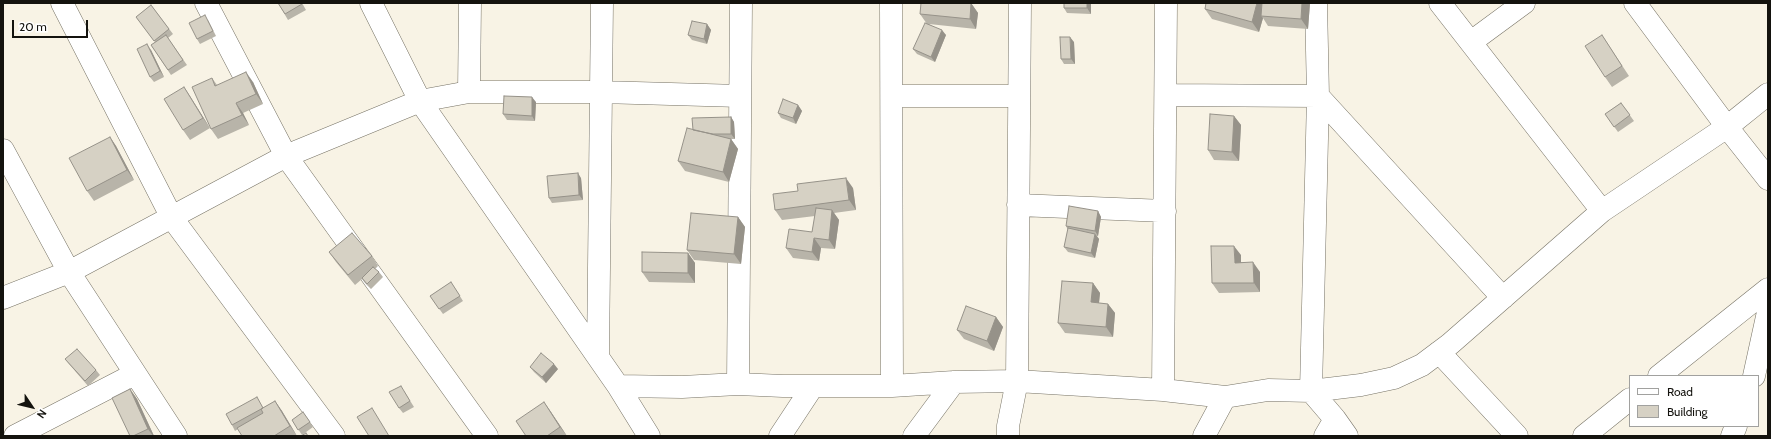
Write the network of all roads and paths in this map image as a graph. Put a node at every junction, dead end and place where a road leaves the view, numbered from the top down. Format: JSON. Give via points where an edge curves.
{"nodes":[{"id":1,"x":62,"y":3,"type":"edge"},
{"id":2,"x":206,"y":3,"type":"edge"},
{"id":3,"x":371,"y":3,"type":"edge"},
{"id":4,"x":470,"y":3,"type":"edge"},
{"id":5,"x":602,"y":3,"type":"edge"},
{"id":6,"x":740,"y":3,"type":"edge"},
{"id":7,"x":891,"y":3,"type":"edge"},
{"id":8,"x":1020,"y":3,"type":"edge"},
{"id":9,"x":1166,"y":3,"type":"edge"},
{"id":10,"x":1316,"y":3,"type":"edge"},
{"id":11,"x":1440,"y":3,"type":"edge"},
{"id":12,"x":1524,"y":3,"type":"edge"},
{"id":13,"x":1635,"y":3,"type":"edge"},
{"id":14,"x":1471,"y":42,"type":"junction"},
{"id":15,"x":469,"y":92,"type":"junction"},
{"id":16,"x":601,"y":92,"type":"junction"},
{"id":17,"x":1768,"y":94,"type":"edge"},
{"id":18,"x":1166,"y":95,"type":"junction"},
{"id":19,"x":740,"y":96,"type":"junction"},
{"id":20,"x":892,"y":96,"type":"junction"},
{"id":21,"x":1019,"y":96,"type":"junction"},
{"id":22,"x":1318,"y":96,"type":"junction"},
{"id":23,"x":420,"y":101,"type":"junction"},
{"id":24,"x":1727,"y":127,"type":"junction"},
{"id":25,"x":3,"y":150,"type":"edge"},
{"id":26,"x":286,"y":156,"type":"junction"},
{"id":27,"x":1768,"y":179,"type":"edge"},
{"id":28,"x":1018,"y":205,"type":"junction"},
{"id":29,"x":1165,"y":210,"type":"junction"},
{"id":30,"x":1602,"y":211,"type":"junction"},
{"id":31,"x":172,"y":218,"type":"junction"},
{"id":32,"x":69,"y":272,"type":"junction"},
{"id":33,"x":1768,"y":289,"type":"edge"},
{"id":34,"x":3,"y":298,"type":"edge"},
{"id":35,"x":1503,"y":298,"type":"junction"},
{"id":36,"x":1768,"y":312,"type":"edge"},
{"id":37,"x":1440,"y":352,"type":"junction"},
{"id":38,"x":598,"y":355,"type":"junction"},
{"id":39,"x":135,"y":374,"type":"junction"},
{"id":40,"x":1759,"y":374,"type":"edge"},
{"id":41,"x":1660,"y":375,"type":"edge"},
{"id":42,"x":1017,"y":381,"type":"junction"},
{"id":43,"x":954,"y":382,"type":"junction"},
{"id":44,"x":738,"y":384,"type":"junction"},
{"id":45,"x":618,"y":386,"type":"junction"},
{"id":46,"x":813,"y":386,"type":"junction"},
{"id":47,"x":892,"y":386,"type":"junction"},
{"id":48,"x":1163,"y":390,"type":"junction"},
{"id":49,"x":1311,"y":391,"type":"junction"},
{"id":50,"x":1225,"y":397,"type":"junction"},
{"id":51,"x":1629,"y":400,"type":"edge"},
{"id":52,"x":1336,"y":430,"type":"edge"},
{"id":53,"x":15,"y":436,"type":"edge"},
{"id":54,"x":176,"y":436,"type":"edge"},
{"id":55,"x":334,"y":436,"type":"edge"},
{"id":56,"x":487,"y":436,"type":"edge"},
{"id":57,"x":649,"y":436,"type":"edge"},
{"id":58,"x":780,"y":436,"type":"edge"},
{"id":59,"x":914,"y":436,"type":"edge"},
{"id":60,"x":1008,"y":436,"type":"edge"},
{"id":61,"x":1204,"y":436,"type":"edge"},
{"id":62,"x":1517,"y":436,"type":"edge"},
{"id":63,"x":1584,"y":436,"type":"edge"}],
"edges":[{"from":1,"to":31,"type":"street"},
{"from":2,"to":26,"type":"street"},
{"from":3,"to":23,"type":"street"},
{"from":4,"to":15,"type":"street"},
{"from":5,"to":16,"type":"street"},
{"from":6,"to":19,"type":"street"},
{"from":7,"to":20,"type":"street"},
{"from":8,"to":21,"type":"street"},
{"from":9,"to":18,"type":"street"},
{"from":10,"to":22,"type":"street"},
{"from":11,"to":14,"type":"street"},
{"from":12,"to":14,"type":"street"},
{"from":13,"to":24,"type":"street"},
{"from":14,"to":30,"type":"street"},
{"from":15,"to":16,"type":"street"},
{"from":15,"to":23,"type":"street"},
{"from":16,"to":19,"type":"street"},
{"from":16,"to":38,"type":"street"},
{"from":17,"to":24,"type":"street"},
{"from":18,"to":22,"type":"street"},
{"from":18,"to":29,"type":"street"},
{"from":19,"to":44,"type":"street"},
{"from":20,"to":21,"type":"street"},
{"from":20,"to":47,"type":"street"},
{"from":21,"to":28,"type":"street"},
{"from":22,"to":35,"type":"street"},
{"from":22,"to":49,"type":"street"},
{"from":23,"to":26,"type":"street"},
{"from":23,"to":38,"type":"street"},
{"from":24,"to":27,"type":"street"},
{"from":24,"to":30,"type":"street"},
{"from":25,"to":32,"type":"street"},
{"from":26,"to":31,"type":"street"},
{"from":26,"to":56,"type":"street"},
{"from":28,"to":29,"type":"street"},
{"from":28,"to":42,"type":"street"},
{"from":29,"to":48,"type":"street"},
{"from":30,"to":35,"type":"street"},
{"from":31,"to":32,"type":"street"},
{"from":31,"to":55,"type":"street"},
{"from":32,"to":34,"type":"street"},
{"from":32,"to":39,"type":"street"},
{"from":33,"to":41,"type":"street"},
{"from":35,"to":37,"type":"street"},
{"from":36,"to":40,"type":"street"},
{"from":37,"to":49,"type":"street","via":[[1422,365],[1394,378]]},
{"from":37,"to":62,"type":"street"},
{"from":38,"to":45,"type":"street"},
{"from":39,"to":53,"type":"street"},
{"from":39,"to":54,"type":"street"},
{"from":42,"to":43,"type":"street"},
{"from":42,"to":48,"type":"street"},
{"from":42,"to":60,"type":"street"},
{"from":43,"to":47,"type":"street"},
{"from":43,"to":59,"type":"street"},
{"from":44,"to":45,"type":"street","via":[[682,387]]},
{"from":44,"to":46,"type":"street"},
{"from":45,"to":57,"type":"street"},
{"from":46,"to":47,"type":"street"},
{"from":46,"to":58,"type":"street"},
{"from":48,"to":50,"type":"street"},
{"from":49,"to":50,"type":"street","via":[[1268,390]]},
{"from":49,"to":52,"type":"street"},
{"from":50,"to":61,"type":"street"},
{"from":51,"to":63,"type":"street"}]}
